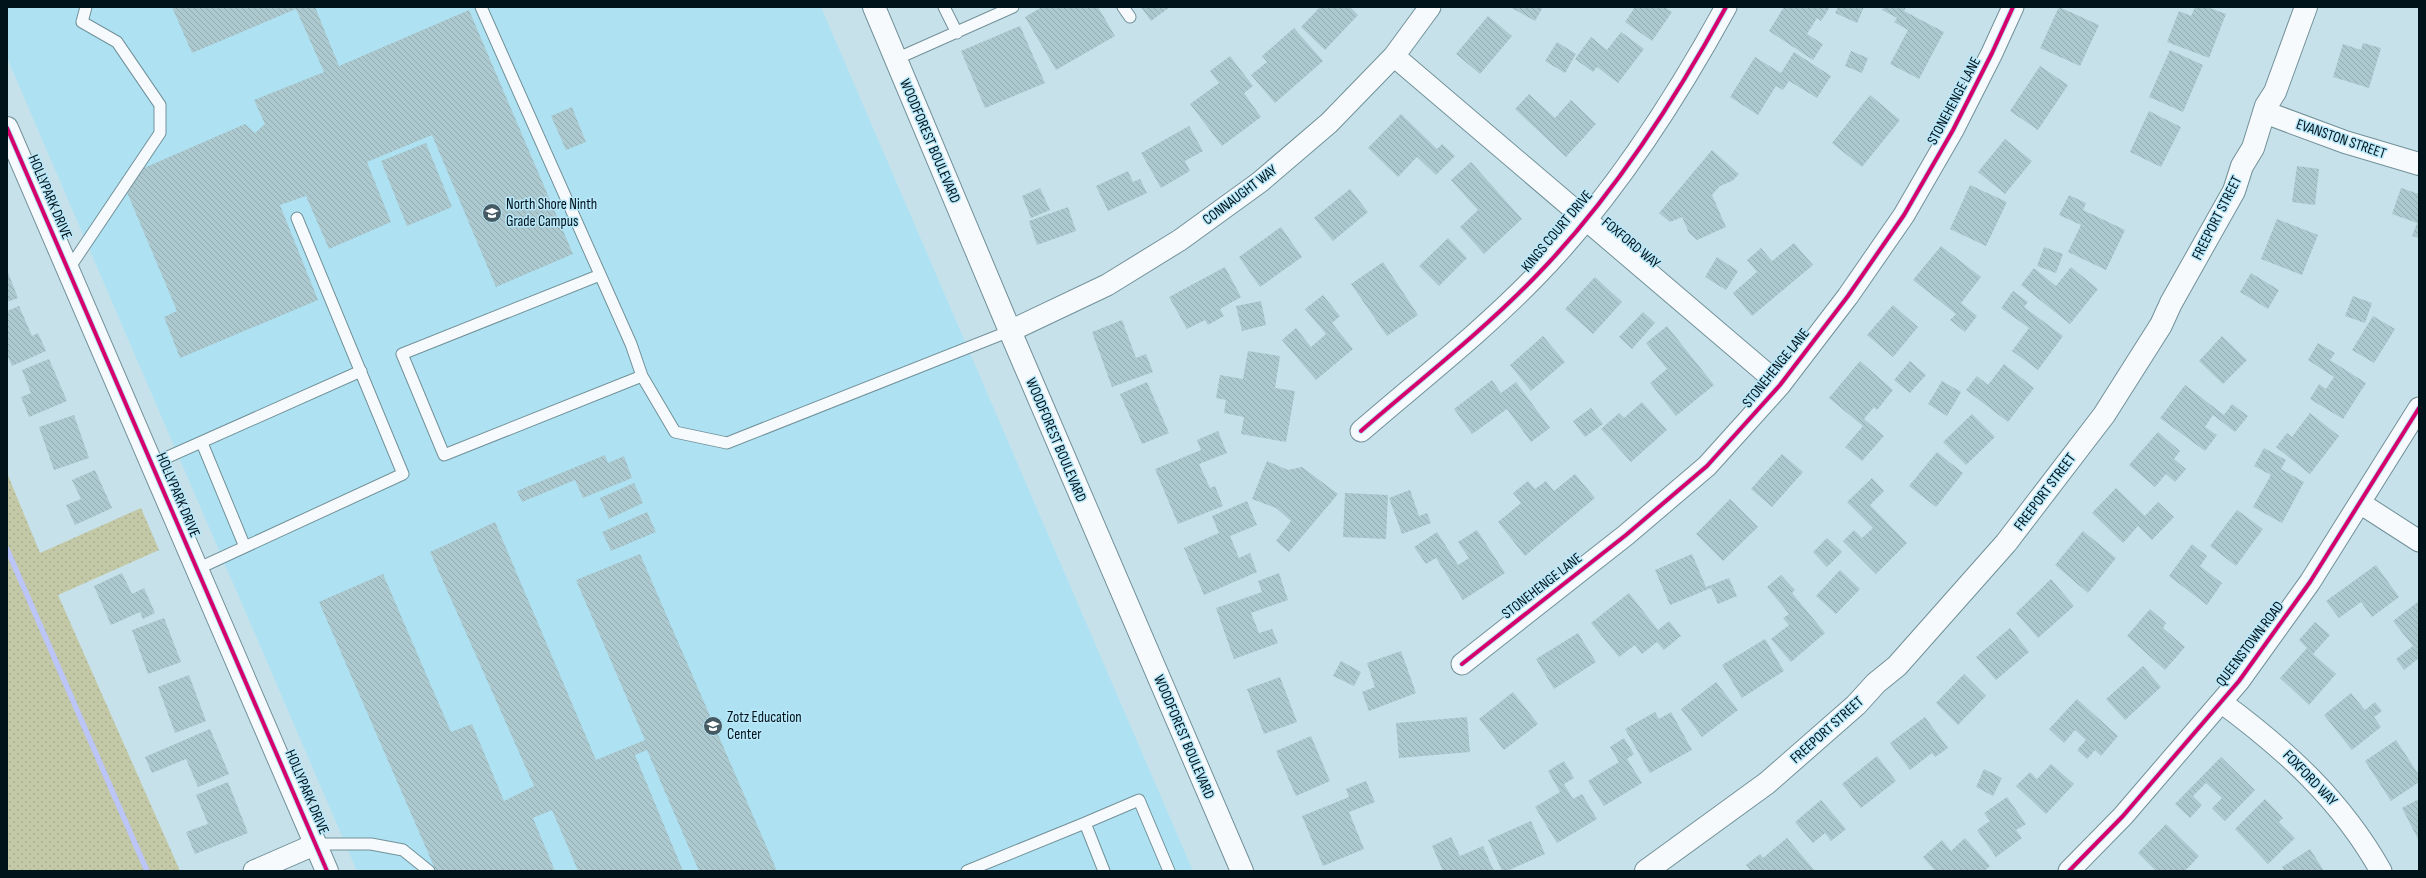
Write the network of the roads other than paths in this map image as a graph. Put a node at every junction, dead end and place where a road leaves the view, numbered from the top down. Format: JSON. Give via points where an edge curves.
{"nodes":[{"id":1,"x":86,"y":7,"type":"edge"},
{"id":2,"x":481,"y":7,"type":"edge"},
{"id":3,"x":874,"y":7,"type":"edge"},
{"id":4,"x":944,"y":7,"type":"edge"},
{"id":5,"x":1013,"y":7,"type":"edge"},
{"id":6,"x":1123,"y":7,"type":"edge"},
{"id":7,"x":1430,"y":7,"type":"edge"},
{"id":8,"x":1726,"y":7,"type":"edge"},
{"id":9,"x":2013,"y":7,"type":"edge"},
{"id":10,"x":2306,"y":7,"type":"edge"},
{"id":11,"x":1130,"y":16,"type":"dead end"},
{"id":12,"x":957,"y":32,"type":"junction"},
{"id":13,"x":1394,"y":56,"type":"junction"},
{"id":14,"x":896,"y":58,"type":"junction"},
{"id":15,"x":2264,"y":112,"type":"junction"},
{"id":16,"x":7,"y":128,"type":"edge"},
{"id":17,"x":12,"y":151,"type":"edge"},
{"id":18,"x":2419,"y":164,"type":"edge"},
{"id":19,"x":298,"y":218,"type":"dead end"},
{"id":20,"x":1586,"y":219,"type":"junction"},
{"id":21,"x":68,"y":270,"type":"junction"},
{"id":22,"x":600,"y":275,"type":"junction"},
{"id":23,"x":1010,"y":331,"type":"junction"},
{"id":24,"x":361,"y":371,"type":"junction"},
{"id":25,"x":642,"y":376,"type":"junction"},
{"id":26,"x":1780,"y":385,"type":"junction"},
{"id":27,"x":2419,"y":408,"type":"edge"},
{"id":28,"x":1361,"y":431,"type":"dead end"},
{"id":29,"x":202,"y":443,"type":"junction"},
{"id":30,"x":152,"y":464,"type":"junction"},
{"id":31,"x":2360,"y":504,"type":"junction"},
{"id":32,"x":2419,"y":541,"type":"edge"},
{"id":33,"x":245,"y":547,"type":"junction"},
{"id":34,"x":197,"y":569,"type":"junction"},
{"id":35,"x":1462,"y":664,"type":"dead end"},
{"id":36,"x":2221,"y":702,"type":"junction"},
{"id":37,"x":1085,"y":823,"type":"junction"},
{"id":38,"x":316,"y":844,"type":"junction"},
{"id":39,"x":254,"y":871,"type":"edge"},
{"id":40,"x":327,"y":871,"type":"edge"},
{"id":41,"x":428,"y":871,"type":"edge"},
{"id":42,"x":966,"y":871,"type":"edge"},
{"id":43,"x":1104,"y":871,"type":"edge"},
{"id":44,"x":1169,"y":871,"type":"edge"},
{"id":45,"x":1242,"y":871,"type":"edge"},
{"id":46,"x":1646,"y":871,"type":"edge"},
{"id":47,"x":2069,"y":871,"type":"edge"},
{"id":48,"x":2381,"y":871,"type":"edge"}],
"edges":[{"from":1,"to":21,"type":"lane","via":[[82,22],[117,42],[160,105],[160,133]]},
{"from":2,"to":22,"type":"lane"},
{"from":3,"to":14,"type":"main road","name":"WOODFOREST BOULEVARD"},
{"from":4,"to":12,"type":"lane"},
{"from":5,"to":12,"type":"lane"},
{"from":6,"to":11,"type":"lane"},
{"from":7,"to":13,"type":"street","name":"CONNAUGHT WAY"},
{"from":8,"to":20,"type":"street","name":"KINGS COURT DRIVE","via":[[1693,68],[1644,142]]},
{"from":9,"to":26,"type":"street","name":"STONEHENGE LANE","via":[[1953,130],[1904,215],[1848,296]]},
{"from":10,"to":15,"type":"main road","name":"FREEPORT STREET","via":[[2275,92]]},
{"from":12,"to":14,"type":"lane"},
{"from":13,"to":20,"type":"street","name":"FOXFORD WAY"},
{"from":13,"to":23,"type":"street","name":"CONNAUGHT WAY","via":[[1323,128],[1260,182],[1180,240],[1107,285]]},
{"from":14,"to":23,"type":"main road","name":"WOODFOREST BOULEVARD"},
{"from":15,"to":18,"type":"main road","name":"EVANSTON STREET","via":[[2345,142]]},
{"from":15,"to":46,"type":"main road","name":"FREEPORT STREET","via":[[2253,148],[2242,166],[2228,202],[2160,325],[2104,415],[2006,543],[1934,627],[1856,705],[1745,802]]},
{"from":16,"to":17,"type":"main road","name":"HOLLYPARK DRIVE"},
{"from":17,"to":21,"type":"main road","name":"HOLLYPARK DRIVE"},
{"from":19,"to":24,"type":"lane"},
{"from":20,"to":26,"type":"street","name":"FOXFORD WAY"},
{"from":20,"to":28,"type":"street","name":"KINGS COURT DRIVE","via":[[1538,275]]},
{"from":21,"to":30,"type":"main road","name":"HOLLYPARK DRIVE"},
{"from":22,"to":25,"type":"lane","via":[[631,344]]},
{"from":22,"to":25,"type":"lane","via":[[402,354],[444,455]]},
{"from":23,"to":25,"type":"lane","via":[[727,443],[675,432]]},
{"from":23,"to":45,"type":"main road","name":"WOODFOREST BOULEVARD"},
{"from":24,"to":29,"type":"lane"},
{"from":24,"to":33,"type":"lane","via":[[404,474]]},
{"from":26,"to":35,"type":"street","name":"STONEHENGE LANE","via":[[1707,466],[1626,535]]},
{"from":27,"to":31,"type":"street","name":"QUEENSTOWN ROAD"},
{"from":29,"to":30,"type":"lane"},
{"from":29,"to":33,"type":"lane"},
{"from":30,"to":34,"type":"main road","name":"HOLLYPARK DRIVE"},
{"from":31,"to":32,"type":"street"},
{"from":31,"to":36,"type":"street","name":"QUEENSTOWN ROAD","via":[[2283,622]]},
{"from":33,"to":34,"type":"lane"},
{"from":34,"to":38,"type":"main road","name":"HOLLYPARK DRIVE"},
{"from":36,"to":47,"type":"street","name":"QUEENSTOWN ROAD","via":[[2123,816]]},
{"from":36,"to":48,"type":"street","name":"FOXFORD WAY","via":[[2306,771],[2340,809]]},
{"from":37,"to":42,"type":"lane"},
{"from":37,"to":43,"type":"lane"},
{"from":37,"to":44,"type":"lane","via":[[1139,800]]},
{"from":38,"to":39,"type":"street"},
{"from":38,"to":40,"type":"main road","name":"HOLLYPARK DRIVE"},
{"from":38,"to":41,"type":"lane","via":[[371,844],[403,850]]}]}
